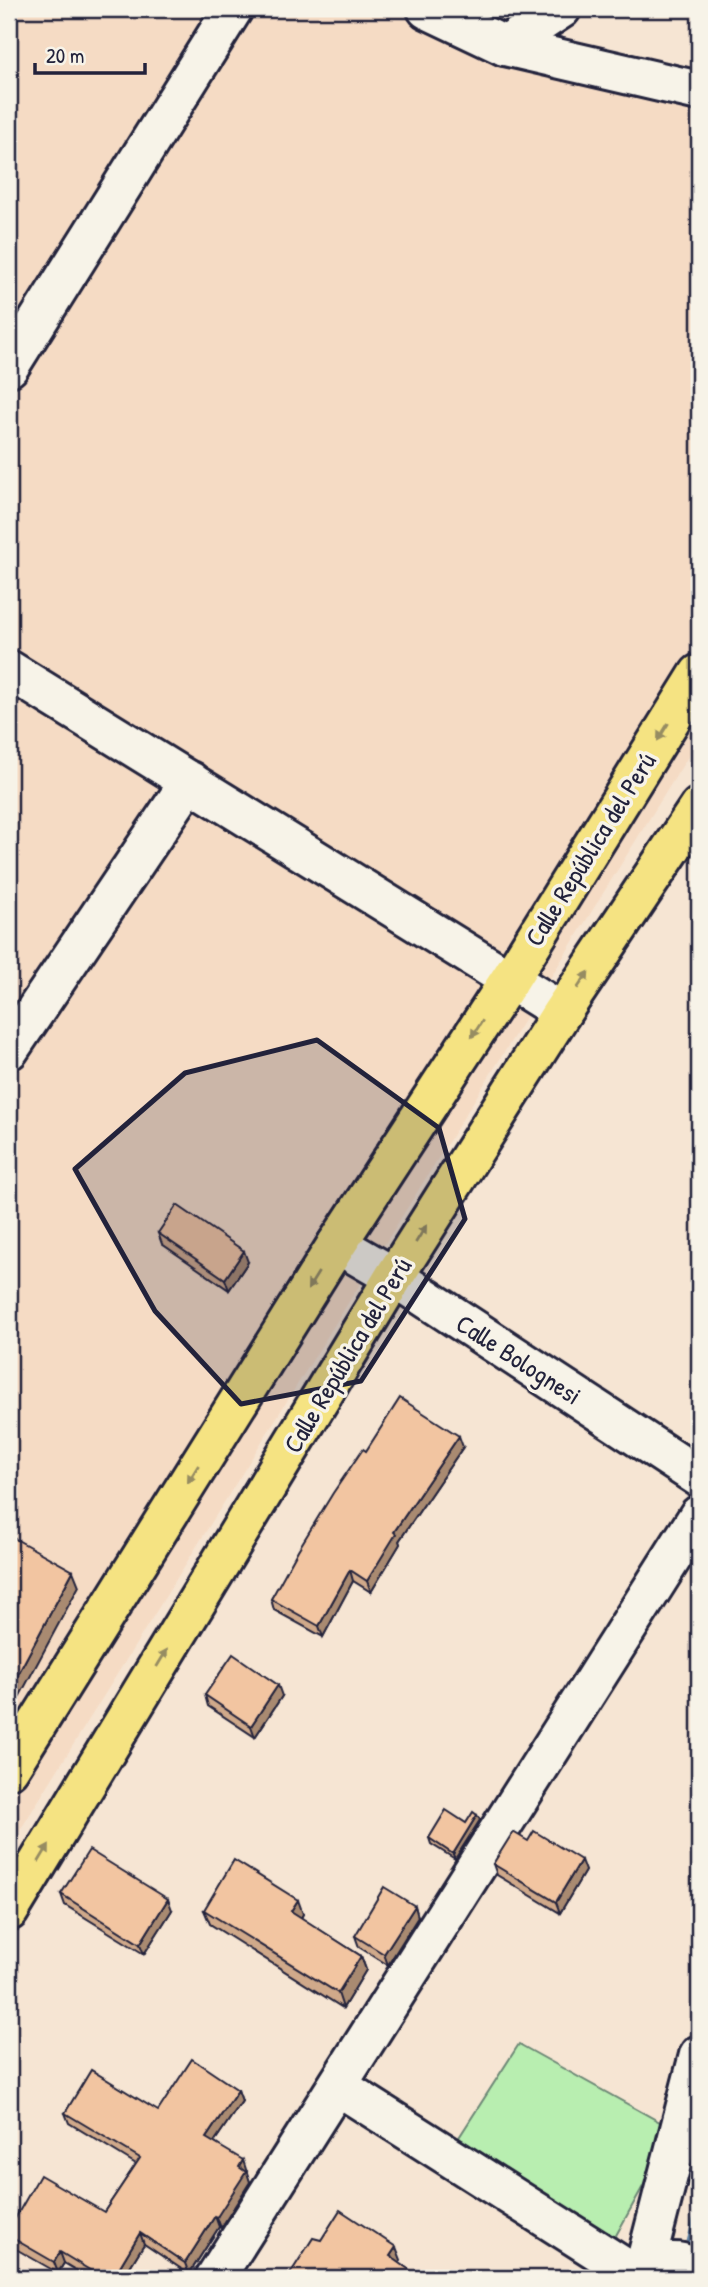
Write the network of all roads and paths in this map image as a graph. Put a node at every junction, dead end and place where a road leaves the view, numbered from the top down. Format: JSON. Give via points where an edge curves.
{"nodes":[{"id":1,"x":233,"y":9,"type":"edge"},
{"id":2,"x":427,"y":9,"type":"edge"},
{"id":3,"x":561,"y":9,"type":"edge"},
{"id":4,"x":505,"y":46,"type":"junction"},
{"id":5,"x":699,"y":91,"type":"edge"},
{"id":6,"x":9,"y":367,"type":"edge"},
{"id":7,"x":9,"y":670,"type":"edge"},
{"id":8,"x":699,"y":674,"type":"edge"},
{"id":9,"x":190,"y":781,"type":"junction"},
{"id":10,"x":699,"y":807,"type":"edge"},
{"id":11,"x":510,"y":979,"type":"junction"},
{"id":12,"x":562,"y":1012,"type":"junction"},
{"id":13,"x":9,"y":1050,"type":"edge"},
{"id":14,"x":337,"y":1244,"type":"junction"},
{"id":15,"x":394,"y":1277,"type":"junction"},
{"id":16,"x":699,"y":1477,"type":"edge"},
{"id":17,"x":699,"y":1514,"type":"edge"},
{"id":18,"x":9,"y":1769,"type":"edge"},
{"id":19,"x":9,"y":1911,"type":"edge"},
{"id":20,"x":699,"y":2055,"type":"edge"},
{"id":21,"x":338,"y":2086,"type":"junction"},
{"id":22,"x":679,"y":2268,"type":"edge"},
{"id":23,"x":215,"y":2278,"type":"edge"}],
"edges":[{"from":1,"to":6,"type":"street"},
{"from":2,"to":4,"type":"street"},
{"from":3,"to":4,"type":"street"},
{"from":4,"to":5,"type":"street"},
{"from":7,"to":9,"type":"street"},
{"from":8,"to":11,"type":"main road","name":"Calle República del Perú","one_way":true},
{"from":9,"to":11,"type":"street"},
{"from":9,"to":13,"type":"street"},
{"from":12,"to":10,"type":"main road","name":"Calle República del Perú","one_way":true},
{"from":11,"to":12,"type":"street"},
{"from":11,"to":14,"type":"main road","name":"Calle República del Perú","one_way":true},
{"from":15,"to":12,"type":"main road","name":"Calle República del Perú","one_way":true},
{"from":14,"to":15,"type":"street","name":"Calle Bolognesi"},
{"from":14,"to":18,"type":"main road","name":"Calle República del Perú","one_way":true},
{"from":15,"to":16,"type":"street","name":"Calle Bolognesi"},
{"from":19,"to":15,"type":"main road","name":"Calle República del Perú","one_way":true},
{"from":17,"to":21,"type":"street"},
{"from":20,"to":22,"type":"street"},
{"from":21,"to":22,"type":"street","via":[[639,2277]]},
{"from":21,"to":23,"type":"street"}]}
